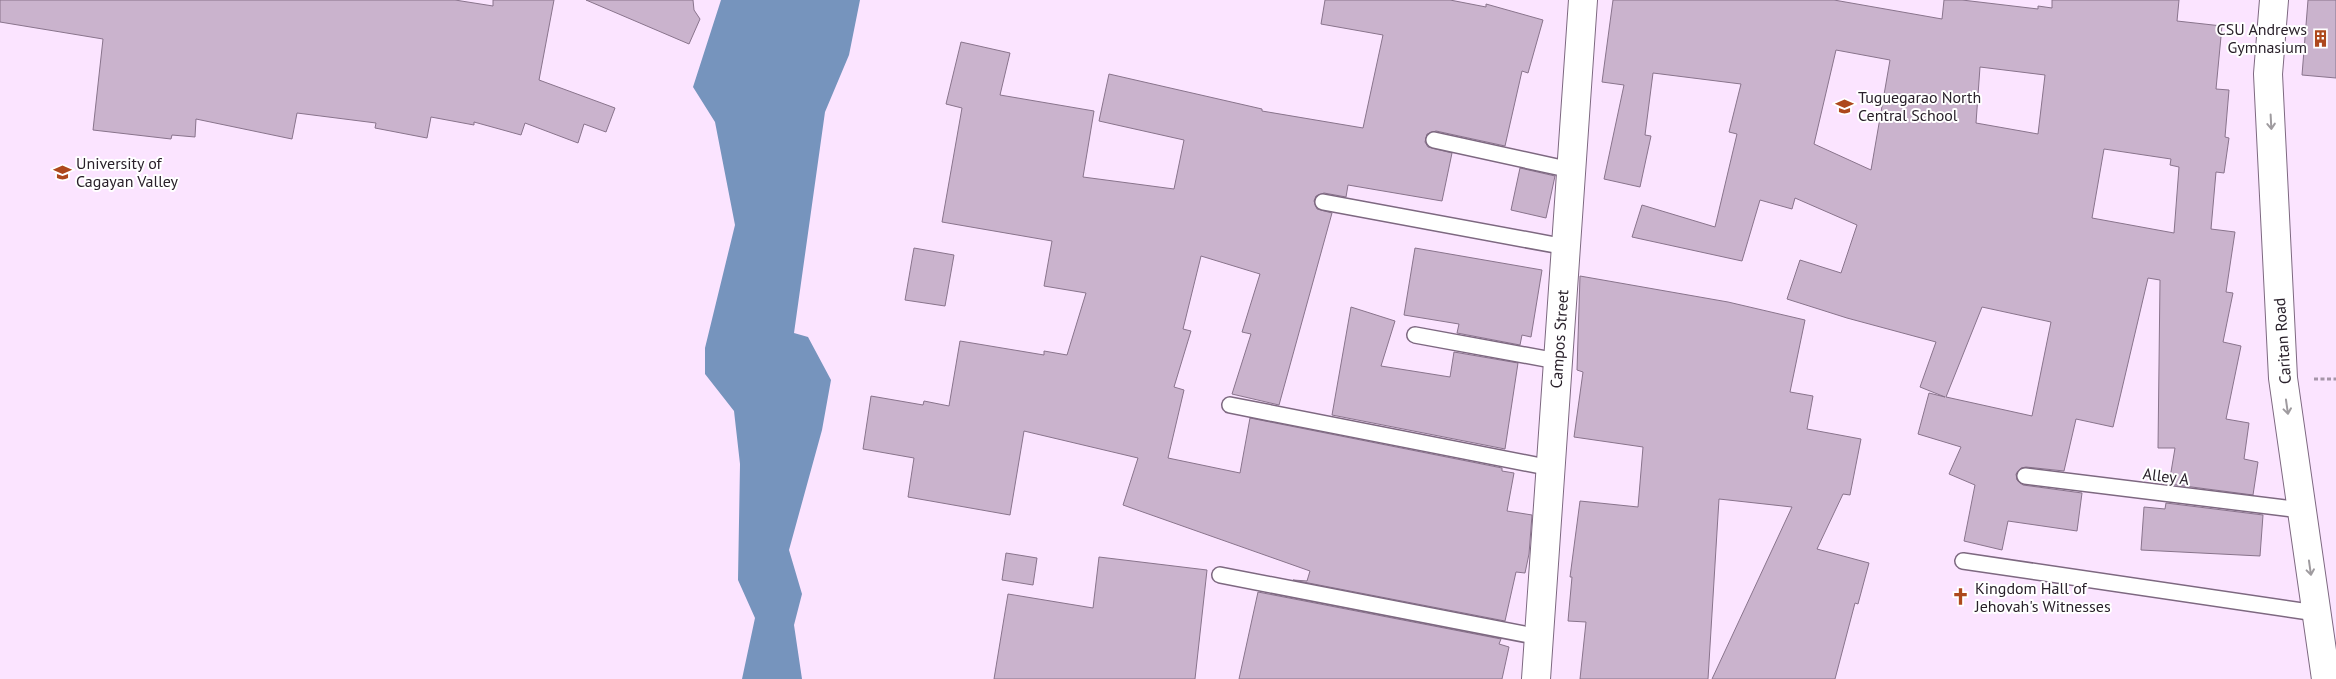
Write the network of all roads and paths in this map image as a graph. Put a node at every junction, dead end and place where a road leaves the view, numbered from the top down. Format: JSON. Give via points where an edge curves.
{"nodes":[{"id":1,"x":1582,"y":0,"type":"edge"},
{"id":2,"x":2274,"y":0,"type":"edge"},
{"id":3,"x":1434,"y":140,"type":"dead end"},
{"id":4,"x":1570,"y":170,"type":"junction"},
{"id":5,"x":1323,"y":202,"type":"dead end"},
{"id":6,"x":1566,"y":247,"type":"junction"},
{"id":7,"x":1415,"y":335,"type":"dead end"},
{"id":8,"x":1558,"y":361,"type":"junction"},
{"id":9,"x":1230,"y":405,"type":"dead end"},
{"id":10,"x":1551,"y":468,"type":"junction"},
{"id":11,"x":2026,"y":476,"type":"dead end"},
{"id":12,"x":2301,"y":510,"type":"junction"},
{"id":13,"x":1963,"y":561,"type":"dead end"},
{"id":14,"x":1220,"y":575,"type":"dead end"},
{"id":15,"x":2316,"y":612,"type":"junction"},
{"id":16,"x":1539,"y":637,"type":"junction"},
{"id":17,"x":1536,"y":679,"type":"edge"},
{"id":18,"x":2326,"y":679,"type":"edge"}],
"edges":[{"from":1,"to":4,"type":"street","name":"Campos Street"},
{"from":2,"to":12,"type":"street","name":"Caritan Road","one_way":true,"via":[[2268,74],[2283,378]]},
{"from":3,"to":4,"type":"lane"},
{"from":4,"to":6,"type":"street","name":"Campos Street"},
{"from":5,"to":6,"type":"lane"},
{"from":6,"to":8,"type":"street","name":"Campos Street"},
{"from":7,"to":8,"type":"lane"},
{"from":8,"to":10,"type":"street","name":"Campos Street"},
{"from":9,"to":10,"type":"lane"},
{"from":10,"to":16,"type":"street","name":"Campos Street"},
{"from":11,"to":12,"type":"lane","name":"Alley A"},
{"from":12,"to":15,"type":"street","name":"Caritan Road","one_way":true},
{"from":13,"to":15,"type":"lane"},
{"from":14,"to":16,"type":"lane"},
{"from":15,"to":18,"type":"street","name":"Caritan Road"},
{"from":16,"to":17,"type":"street","name":"Campos Street"}]}
